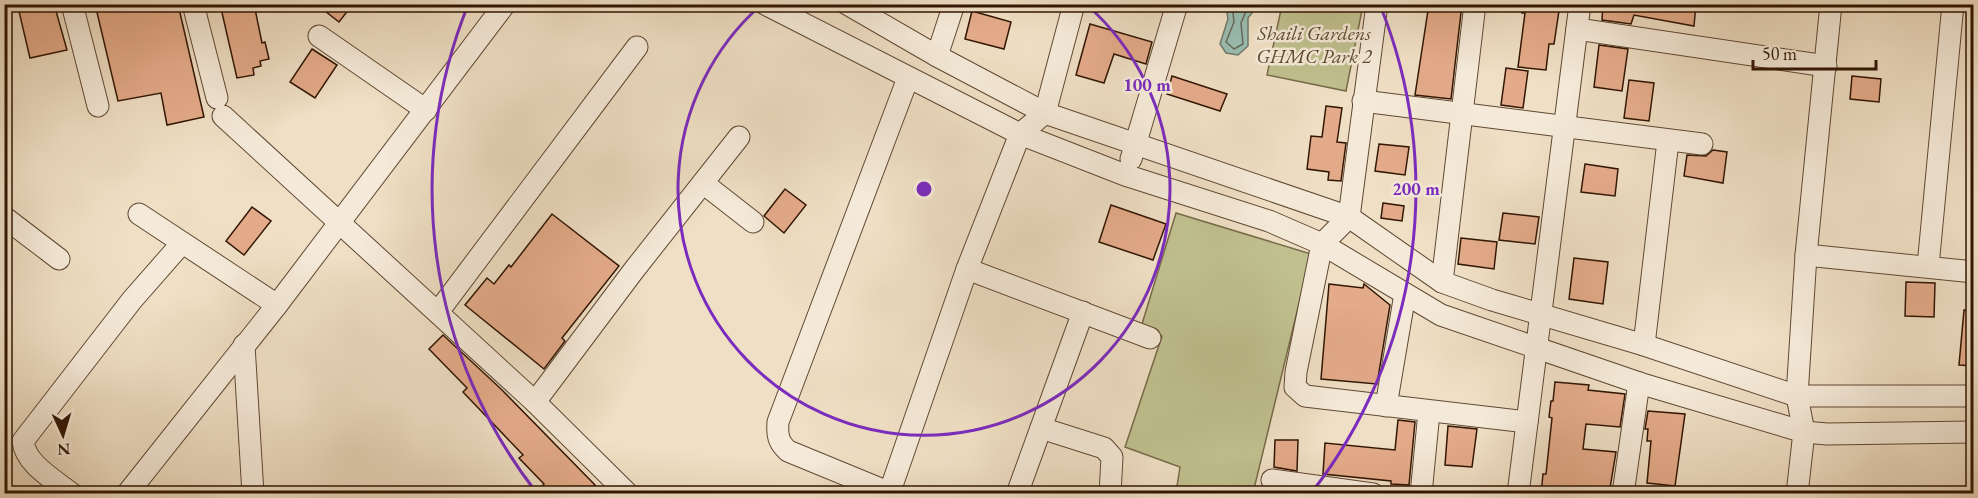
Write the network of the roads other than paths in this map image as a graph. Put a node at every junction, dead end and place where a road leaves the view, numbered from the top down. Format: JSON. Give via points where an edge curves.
{"nodes":[{"id":1,"x":72,"y":4,"type":"edge"},
{"id":2,"x":194,"y":4,"type":"edge"},
{"id":3,"x":765,"y":4,"type":"edge"},
{"id":4,"x":847,"y":4,"type":"edge"},
{"id":5,"x":954,"y":4,"type":"edge"},
{"id":6,"x":1074,"y":4,"type":"edge"},
{"id":7,"x":1177,"y":4,"type":"edge"},
{"id":8,"x":1377,"y":4,"type":"edge"},
{"id":9,"x":1475,"y":4,"type":"edge"},
{"id":10,"x":1580,"y":4,"type":"edge"},
{"id":11,"x":1830,"y":4,"type":"edge"},
{"id":12,"x":1953,"y":4,"type":"edge"},
{"id":13,"x":497,"y":8,"type":"edge"},
{"id":14,"x":1577,"y":29,"type":"junction"},
{"id":15,"x":319,"y":36,"type":"dead end"},
{"id":16,"x":637,"y":47,"type":"dead end"},
{"id":17,"x":937,"y":56,"type":"junction"},
{"id":18,"x":1826,"y":66,"type":"junction"},
{"id":19,"x":908,"y":78,"type":"junction"},
{"id":20,"x":1363,"y":101,"type":"junction"},
{"id":21,"x":98,"y":106,"type":"dead end"},
{"id":22,"x":426,"y":110,"type":"junction"},
{"id":23,"x":1045,"y":113,"type":"junction"},
{"id":24,"x":1460,"y":114,"type":"junction"},
{"id":25,"x":1565,"y":127,"type":"junction"},
{"id":26,"x":1020,"y":134,"type":"junction"},
{"id":27,"x":740,"y":137,"type":"dead end"},
{"id":28,"x":1668,"y":141,"type":"junction"},
{"id":29,"x":1702,"y":144,"type":"dead end"},
{"id":30,"x":1135,"y":146,"type":"junction"},
{"id":31,"x":1125,"y":175,"type":"junction"},
{"id":32,"x":703,"y":183,"type":"junction"},
{"id":33,"x":139,"y":214,"type":"dead end"},
{"id":34,"x":4,"y":217,"type":"edge"},
{"id":35,"x":1349,"y":217,"type":"junction"},
{"id":36,"x":338,"y":222,"type":"junction"},
{"id":37,"x":753,"y":222,"type":"dead end"},
{"id":38,"x":182,"y":243,"type":"junction"},
{"id":39,"x":1322,"y":244,"type":"junction"},
{"id":40,"x":1806,"y":255,"type":"junction"},
{"id":41,"x":59,"y":260,"type":"dead end"},
{"id":42,"x":1928,"y":266,"type":"junction"},
{"id":43,"x":967,"y":270,"type":"junction"},
{"id":44,"x":1974,"y":272,"type":"edge"},
{"id":45,"x":1442,"y":282,"type":"junction"},
{"id":46,"x":1405,"y":294,"type":"junction"},
{"id":47,"x":277,"y":305,"type":"junction"},
{"id":48,"x":438,"y":312,"type":"junction"},
{"id":49,"x":1083,"y":312,"type":"junction"},
{"id":50,"x":1539,"y":314,"type":"junction"},
{"id":51,"x":1150,"y":338,"type":"dead end"},
{"id":52,"x":244,"y":345,"type":"junction"},
{"id":53,"x":1644,"y":345,"type":"junction"},
{"id":54,"x":1536,"y":348,"type":"junction"},
{"id":55,"x":1639,"y":383,"type":"junction"},
{"id":56,"x":1797,"y":396,"type":"junction"},
{"id":57,"x":1974,"y":396,"type":"edge"},
{"id":58,"x":535,"y":402,"type":"junction"},
{"id":59,"x":1386,"y":406,"type":"junction"},
{"id":60,"x":1430,"y":412,"type":"junction"},
{"id":61,"x":1527,"y":422,"type":"junction"},
{"id":62,"x":1041,"y":428,"type":"junction"},
{"id":63,"x":1804,"y":432,"type":"junction"},
{"id":64,"x":1974,"y":432,"type":"edge"},
{"id":65,"x":1272,"y":480,"type":"dead end"},
{"id":66,"x":889,"y":493,"type":"edge"},
{"id":67,"x":72,"y":494,"type":"edge"},
{"id":68,"x":127,"y":494,"type":"edge"},
{"id":69,"x":253,"y":494,"type":"edge"},
{"id":70,"x":628,"y":494,"type":"edge"},
{"id":71,"x":1017,"y":494,"type":"edge"},
{"id":72,"x":1110,"y":494,"type":"edge"},
{"id":73,"x":1372,"y":494,"type":"edge"},
{"id":74,"x":1421,"y":494,"type":"edge"},
{"id":75,"x":1518,"y":494,"type":"edge"},
{"id":76,"x":1623,"y":494,"type":"edge"},
{"id":77,"x":1797,"y":494,"type":"edge"}],
"edges":[{"from":1,"to":21,"type":"street"},
{"from":2,"to":36,"type":"street","via":[[220,107]]},
{"from":3,"to":19,"type":"street"},
{"from":4,"to":17,"type":"street"},
{"from":5,"to":17,"type":"street"},
{"from":6,"to":23,"type":"street"},
{"from":7,"to":30,"type":"street"},
{"from":8,"to":20,"type":"street"},
{"from":9,"to":24,"type":"street"},
{"from":10,"to":14,"type":"street"},
{"from":11,"to":18,"type":"street"},
{"from":12,"to":42,"type":"street"},
{"from":13,"to":22,"type":"street"},
{"from":14,"to":18,"type":"street"},
{"from":14,"to":25,"type":"street"},
{"from":15,"to":22,"type":"street"},
{"from":16,"to":48,"type":"street"},
{"from":17,"to":23,"type":"street"},
{"from":18,"to":40,"type":"street"},
{"from":19,"to":26,"type":"street"},
{"from":19,"to":66,"type":"street","via":[[782,411],[777,434],[788,451]]},
{"from":20,"to":24,"type":"street"},
{"from":20,"to":35,"type":"street"},
{"from":22,"to":36,"type":"street"},
{"from":23,"to":26,"type":"street"},
{"from":23,"to":30,"type":"street"},
{"from":24,"to":25,"type":"street"},
{"from":24,"to":45,"type":"street"},
{"from":25,"to":28,"type":"street"},
{"from":25,"to":50,"type":"street"},
{"from":26,"to":31,"type":"street"},
{"from":26,"to":43,"type":"street"},
{"from":27,"to":32,"type":"street"},
{"from":28,"to":29,"type":"street"},
{"from":28,"to":53,"type":"street"},
{"from":30,"to":31,"type":"street"},
{"from":30,"to":35,"type":"street"},
{"from":31,"to":39,"type":"street","via":[[1269,221]]},
{"from":32,"to":37,"type":"street"},
{"from":32,"to":58,"type":"street"},
{"from":33,"to":38,"type":"street"},
{"from":34,"to":41,"type":"street"},
{"from":35,"to":39,"type":"street"},
{"from":35,"to":45,"type":"street"},
{"from":36,"to":47,"type":"street"},
{"from":36,"to":48,"type":"street"},
{"from":38,"to":47,"type":"street"},
{"from":38,"to":67,"type":"street","via":[[132,300],[23,441],[32,461]]},
{"from":39,"to":46,"type":"street"},
{"from":39,"to":59,"type":"street","via":[[1296,387],[1305,396]]},
{"from":40,"to":42,"type":"street"},
{"from":40,"to":56,"type":"street"},
{"from":42,"to":44,"type":"street"},
{"from":43,"to":49,"type":"street"},
{"from":43,"to":66,"type":"street"},
{"from":45,"to":50,"type":"street"},
{"from":46,"to":54,"type":"street","via":[[1441,315]]},
{"from":46,"to":59,"type":"street"},
{"from":47,"to":52,"type":"street"},
{"from":48,"to":58,"type":"street"},
{"from":49,"to":51,"type":"street"},
{"from":49,"to":62,"type":"street"},
{"from":50,"to":53,"type":"street"},
{"from":50,"to":54,"type":"street"},
{"from":52,"to":68,"type":"street"},
{"from":52,"to":69,"type":"street"},
{"from":53,"to":56,"type":"street"},
{"from":54,"to":55,"type":"street"},
{"from":54,"to":61,"type":"street"},
{"from":55,"to":63,"type":"street"},
{"from":55,"to":76,"type":"street"},
{"from":56,"to":57,"type":"street"},
{"from":56,"to":63,"type":"street"},
{"from":58,"to":70,"type":"street"},
{"from":59,"to":60,"type":"street"},
{"from":60,"to":61,"type":"street"},
{"from":60,"to":74,"type":"street"},
{"from":61,"to":75,"type":"street"},
{"from":62,"to":71,"type":"street"},
{"from":62,"to":72,"type":"street","via":[[1104,448],[1112,457]]},
{"from":63,"to":64,"type":"street"},
{"from":63,"to":77,"type":"street"},
{"from":65,"to":73,"type":"street"}]}
